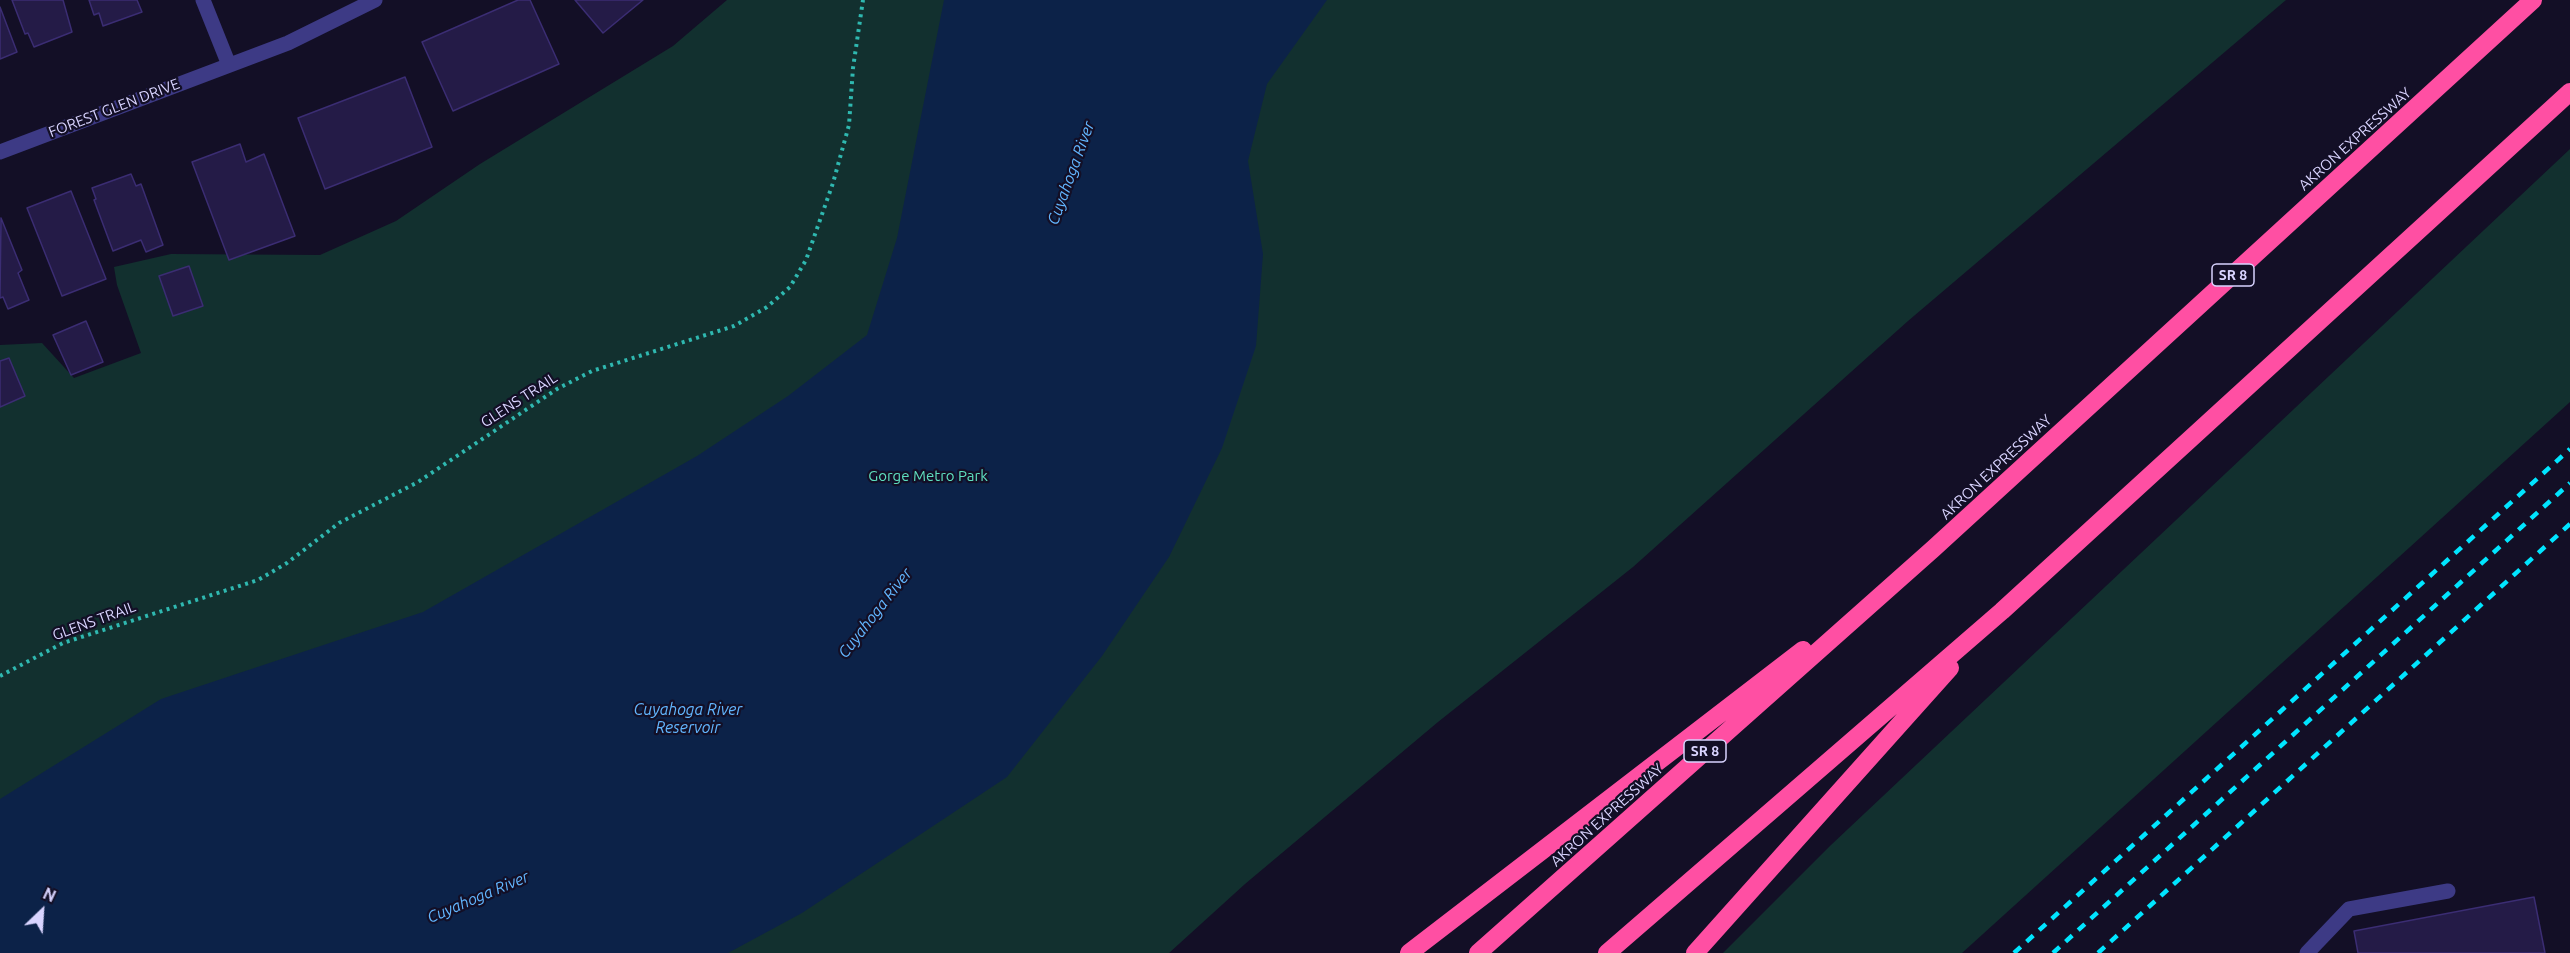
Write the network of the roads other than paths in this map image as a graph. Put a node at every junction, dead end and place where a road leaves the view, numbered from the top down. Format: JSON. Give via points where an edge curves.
{"nodes":[{"id":1,"x":203,"y":0,"type":"edge"},
{"id":2,"x":375,"y":0,"type":"edge"},
{"id":3,"x":2533,"y":0,"type":"edge"},
{"id":4,"x":229,"y":65,"type":"junction"},
{"id":5,"x":2570,"y":92,"type":"edge"},
{"id":6,"x":0,"y":152,"type":"edge"},
{"id":7,"x":1933,"y":549,"type":"junction"},
{"id":8,"x":2002,"y":611,"type":"junction"},
{"id":9,"x":2448,"y":891,"type":"dead end"},
{"id":10,"x":1409,"y":953,"type":"edge"},
{"id":11,"x":1478,"y":953,"type":"edge"},
{"id":12,"x":1607,"y":953,"type":"edge"},
{"id":13,"x":1695,"y":953,"type":"edge"},
{"id":14,"x":2307,"y":953,"type":"edge"}],
"edges":[{"from":1,"to":4,"type":"street"},
{"from":2,"to":4,"type":"street","name":"FOREST GLEN DRIVE","via":[[288,43]]},
{"from":3,"to":7,"type":"highway","name":"AKRON EXPRESSWAY","number":"SR 8"},
{"from":4,"to":6,"type":"street","name":"FOREST GLEN DRIVE"},
{"from":5,"to":8,"type":"highway"},
{"from":7,"to":10,"type":"highway"},
{"from":7,"to":11,"type":"highway","name":"AKRON EXPRESSWAY","number":"SR 8"},
{"from":8,"to":12,"type":"highway"},
{"from":8,"to":13,"type":"highway"},
{"from":9,"to":14,"type":"street","via":[[2349,909]]}]}
